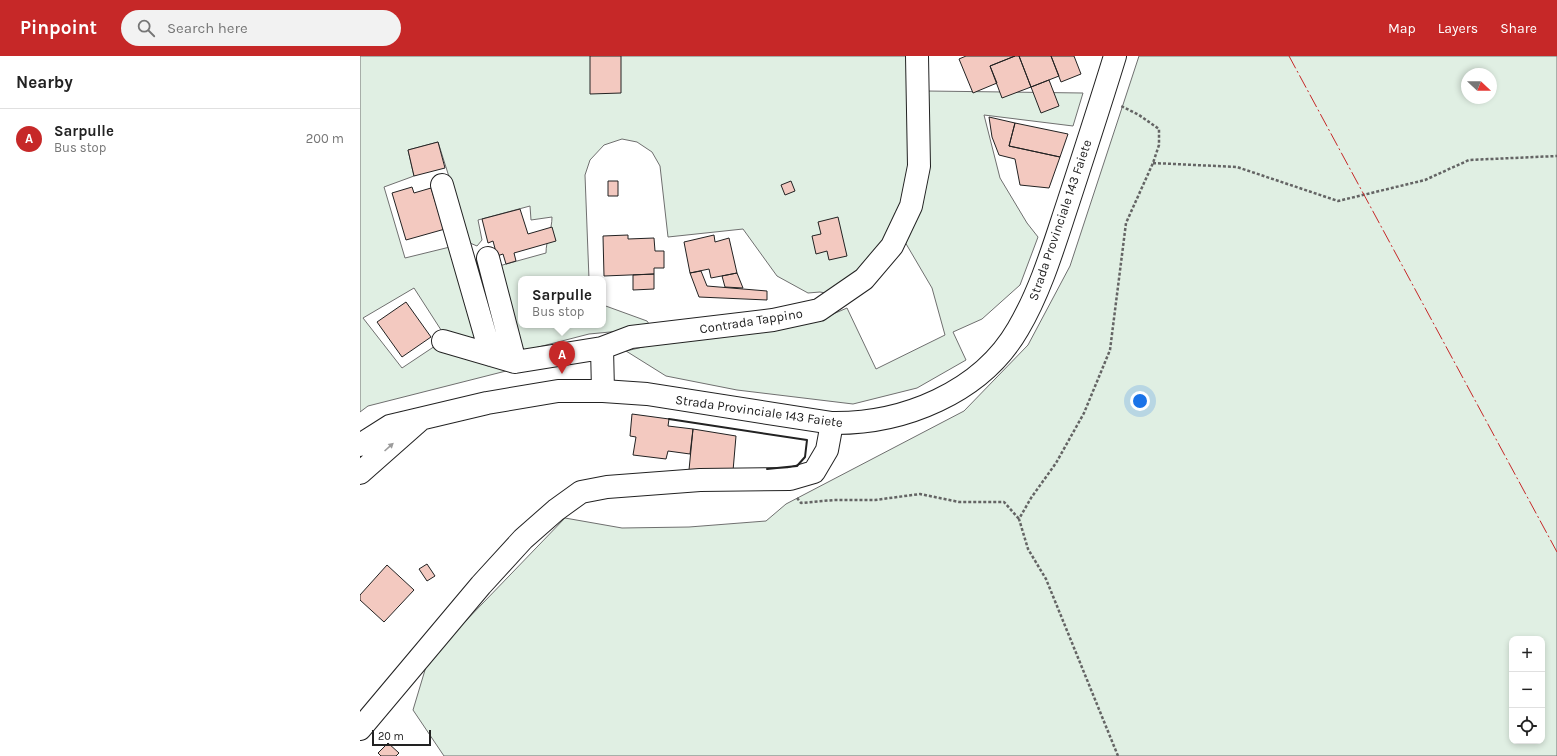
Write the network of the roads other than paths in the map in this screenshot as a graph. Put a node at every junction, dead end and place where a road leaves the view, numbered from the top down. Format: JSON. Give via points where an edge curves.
{"nodes":[{"id":1,"x":917,"y":56,"type":"edge"},
{"id":2,"x":1115,"y":56,"type":"edge"},
{"id":3,"x":442,"y":185,"type":"dead end"},
{"id":4,"x":488,"y":258,"type":"dead end"},
{"id":5,"x":443,"y":341,"type":"dead end"},
{"id":6,"x":602,"y":348,"type":"junction"},
{"id":7,"x":491,"y":355,"type":"junction"},
{"id":8,"x":515,"y":362,"type":"junction"},
{"id":9,"x":603,"y":391,"type":"junction"},
{"id":10,"x":422,"y":418,"type":"junction"},
{"id":11,"x":832,"y":423,"type":"junction"},
{"id":12,"x":360,"y":445,"type":"edge"},
{"id":13,"x":360,"y":473,"type":"edge"},
{"id":14,"x":360,"y":729,"type":"edge"}],
"edges":[{"from":1,"to":6,"type":"main road","name":"Contrada Tappino","via":[[919,166],[911,206],[892,246],[864,279],[819,310],[773,320],[631,336]]},
{"from":2,"to":11,"type":"main road","name":"Strada Provinciale 143 Faiete","via":[[1038,288],[1017,330],[993,361],[967,384],[938,401],[902,415],[853,423]]},
{"from":3,"to":7,"type":"main road"},
{"from":4,"to":8,"type":"main road"},
{"from":5,"to":7,"type":"main road"},
{"from":6,"to":8,"type":"main road","name":"Contrada Tappino"},
{"from":6,"to":9,"type":"main road"},
{"from":7,"to":8,"type":"main road"},
{"from":9,"to":10,"type":"main road","name":"Strada Provinciale 143 Faiete","via":[[558,391],[487,402]]},
{"from":9,"to":11,"type":"main road","name":"Strada Provinciale 143 Faiete","via":[[647,394]]},
{"from":10,"to":12,"type":"main road","name":"Strada Provinciale 143 Faiete","via":[[390,426]]},
{"from":13,"to":10,"type":"main road","name":"Strada Provinciale 143 Faiete","one_way":true},
{"from":11,"to":14,"type":"main road","via":[[827,450],[814,472],[790,479],[700,480],[607,487],[581,492],[523,539]]}]}
